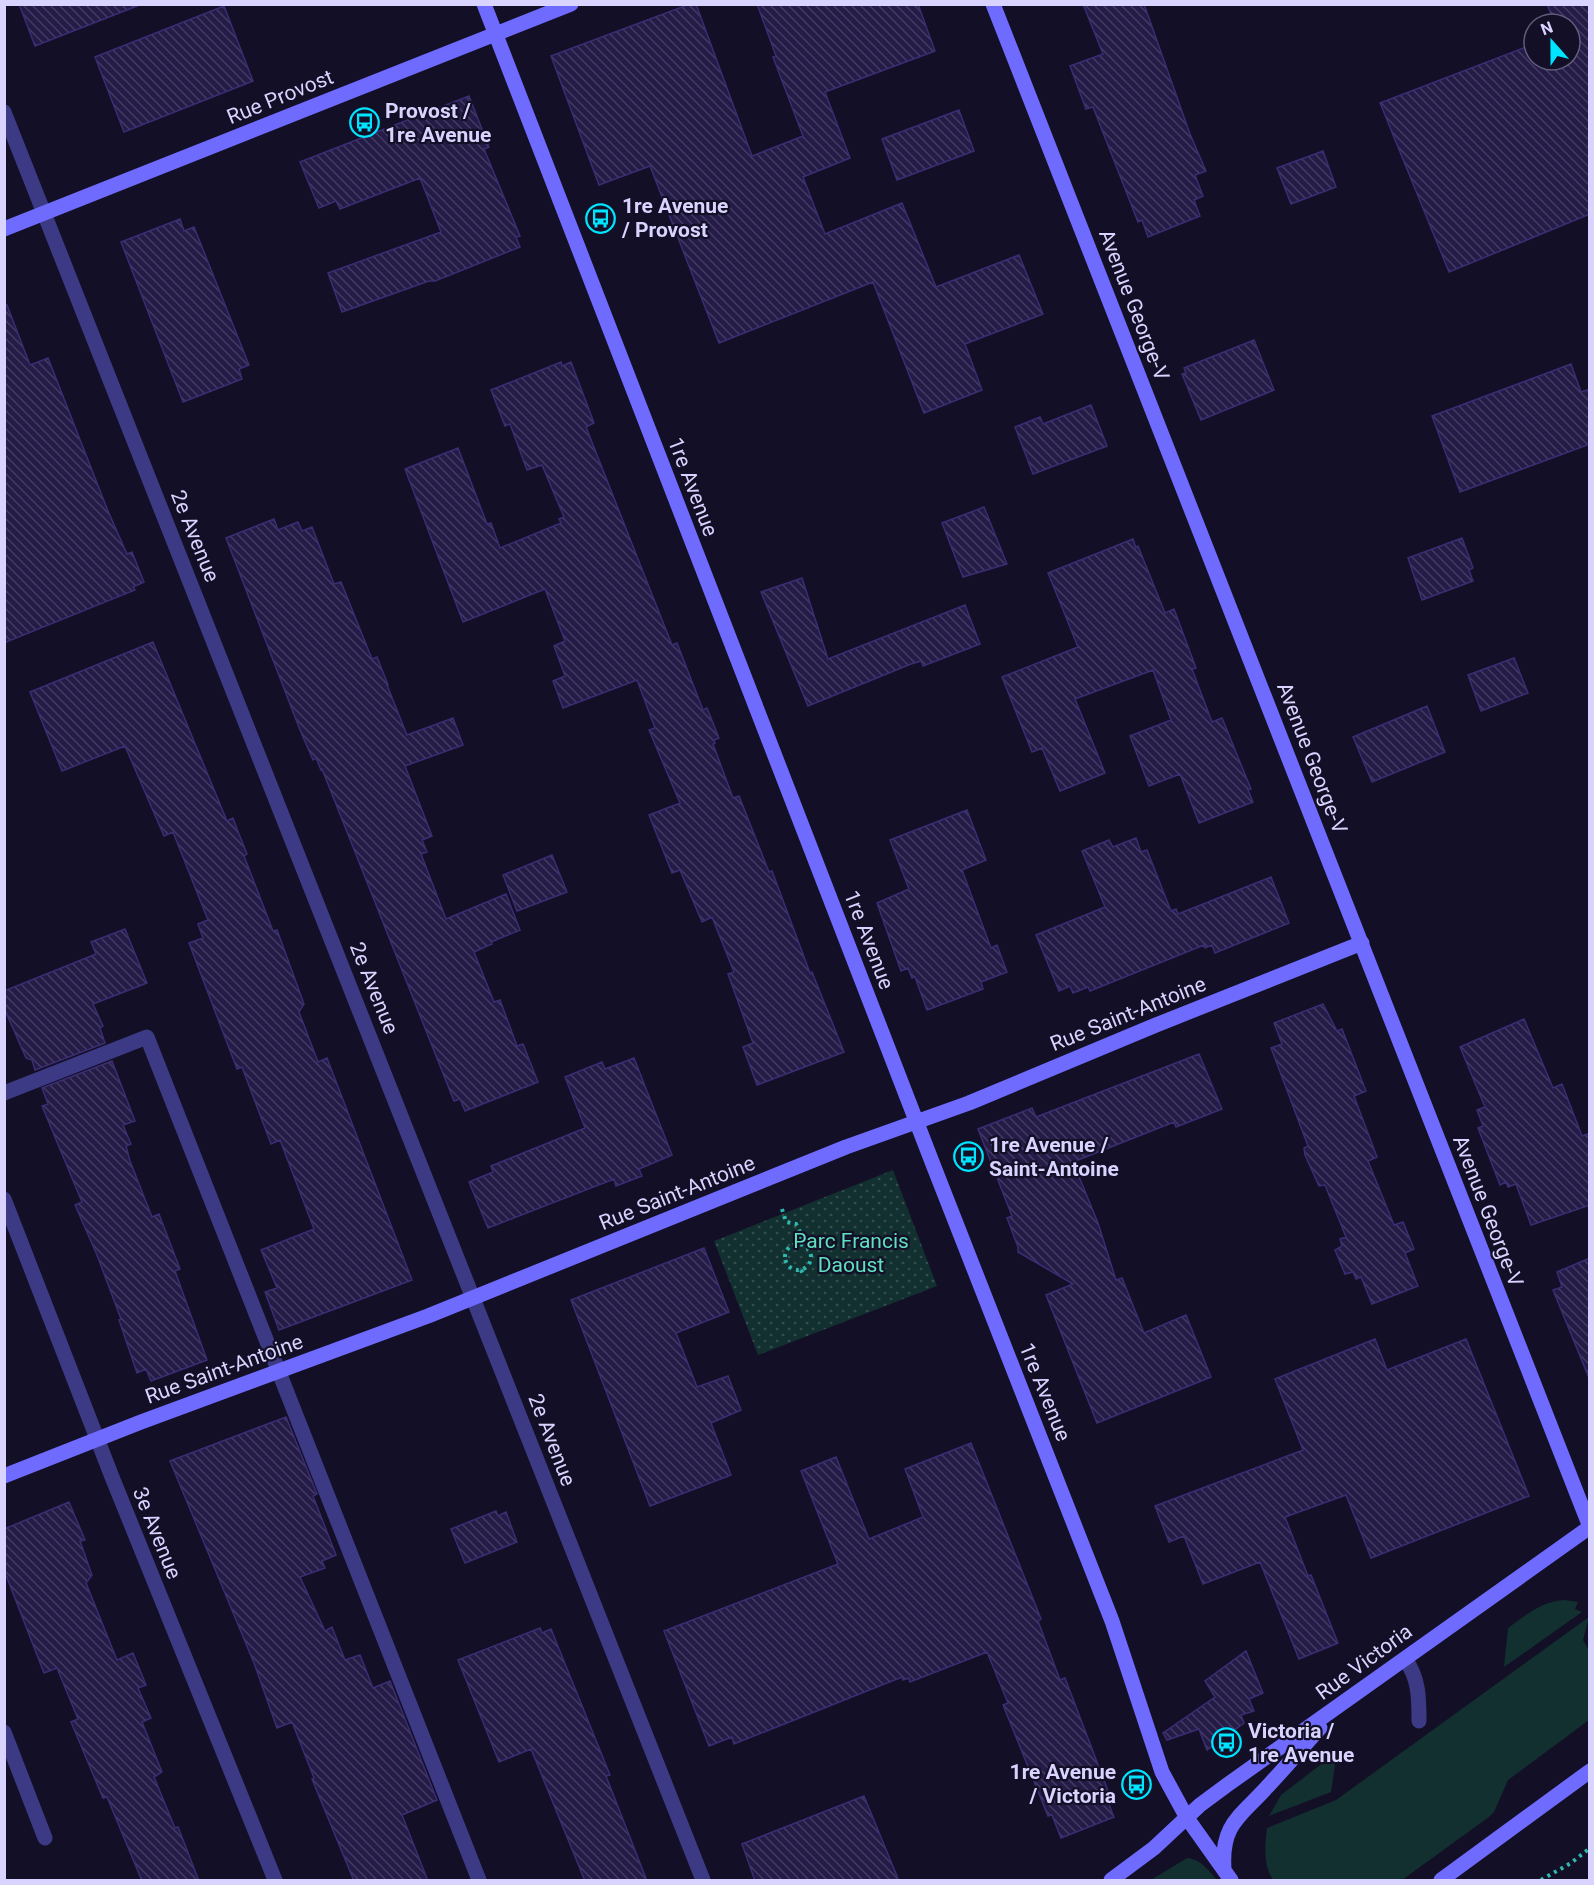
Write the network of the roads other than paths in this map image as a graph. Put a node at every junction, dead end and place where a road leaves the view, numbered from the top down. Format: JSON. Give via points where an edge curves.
{"nodes":[{"id":1,"x":484,"y":4,"type":"edge"},
{"id":2,"x":571,"y":4,"type":"edge"},
{"id":3,"x":993,"y":4,"type":"edge"},
{"id":4,"x":495,"y":34,"type":"junction"},
{"id":5,"x":4,"y":112,"type":"edge"},
{"id":6,"x":45,"y":213,"type":"junction"},
{"id":7,"x":4,"y":229,"type":"edge"},
{"id":8,"x":1362,"y":943,"type":"junction"},
{"id":9,"x":4,"y":1093,"type":"edge"},
{"id":10,"x":916,"y":1122,"type":"junction"},
{"id":11,"x":4,"y":1199,"type":"edge"},
{"id":12,"x":473,"y":1298,"type":"junction"},
{"id":13,"x":278,"y":1371,"type":"junction"},
{"id":14,"x":97,"y":1439,"type":"junction"},
{"id":15,"x":4,"y":1476,"type":"edge"},
{"id":16,"x":1590,"y":1527,"type":"edge"},
{"id":17,"x":1405,"y":1659,"type":"junction"},
{"id":18,"x":1337,"y":1708,"type":"junction"},
{"id":19,"x":1419,"y":1721,"type":"dead end"},
{"id":20,"x":4,"y":1732,"type":"edge"},
{"id":21,"x":1590,"y":1771,"type":"edge"},
{"id":22,"x":1187,"y":1818,"type":"junction"},
{"id":23,"x":45,"y":1838,"type":"dead end"},
{"id":24,"x":1227,"y":1876,"type":"edge"},
{"id":25,"x":275,"y":1881,"type":"edge"},
{"id":26,"x":479,"y":1881,"type":"edge"},
{"id":27,"x":703,"y":1881,"type":"edge"},
{"id":28,"x":1111,"y":1881,"type":"edge"},
{"id":29,"x":1441,"y":1881,"type":"edge"}],
"edges":[{"from":1,"to":4,"type":"street","name":"1re Avenue"},
{"from":2,"to":4,"type":"street","name":"Rue Provost"},
{"from":3,"to":8,"type":"street","name":"Avenue George-V"},
{"from":4,"to":6,"type":"street","name":"Rue Provost"},
{"from":4,"to":10,"type":"street","name":"1re Avenue"},
{"from":5,"to":6,"type":"street","name":"2e Avenue"},
{"from":6,"to":7,"type":"street","name":"Rue Provost"},
{"from":6,"to":12,"type":"street","name":"2e Avenue"},
{"from":8,"to":10,"type":"street","name":"Rue Saint-Antoine"},
{"from":8,"to":16,"type":"street","name":"Avenue George-V"},
{"from":9,"to":13,"type":"street","via":[[147,1037]]},
{"from":10,"to":12,"type":"street","name":"Rue Saint-Antoine"},
{"from":10,"to":22,"type":"street","name":"1re Avenue","via":[[1112,1621],[1162,1772]]},
{"from":11,"to":14,"type":"street","name":"3e Avenue"},
{"from":12,"to":13,"type":"street","name":"Rue Saint-Antoine"},
{"from":12,"to":27,"type":"street","name":"2e Avenue"},
{"from":13,"to":14,"type":"street","name":"Rue Saint-Antoine"},
{"from":13,"to":26,"type":"street"},
{"from":14,"to":15,"type":"street","name":"Rue Saint-Antoine"},
{"from":14,"to":25,"type":"street","name":"3e Avenue"},
{"from":16,"to":17,"type":"street","name":"Rue Victoria"},
{"from":17,"to":18,"type":"street","name":"Rue Victoria"},
{"from":17,"to":19,"type":"street","via":[[1417,1683]]},
{"from":18,"to":22,"type":"street","name":"Rue Victoria"},
{"from":18,"to":24,"type":"street","via":[[1235,1820],[1224,1843]]},
{"from":20,"to":23,"type":"street"},
{"from":21,"to":29,"type":"street"},
{"from":22,"to":24,"type":"street","name":"1re Avenue"},
{"from":22,"to":28,"type":"street","name":"Rue Victoria"}]}
